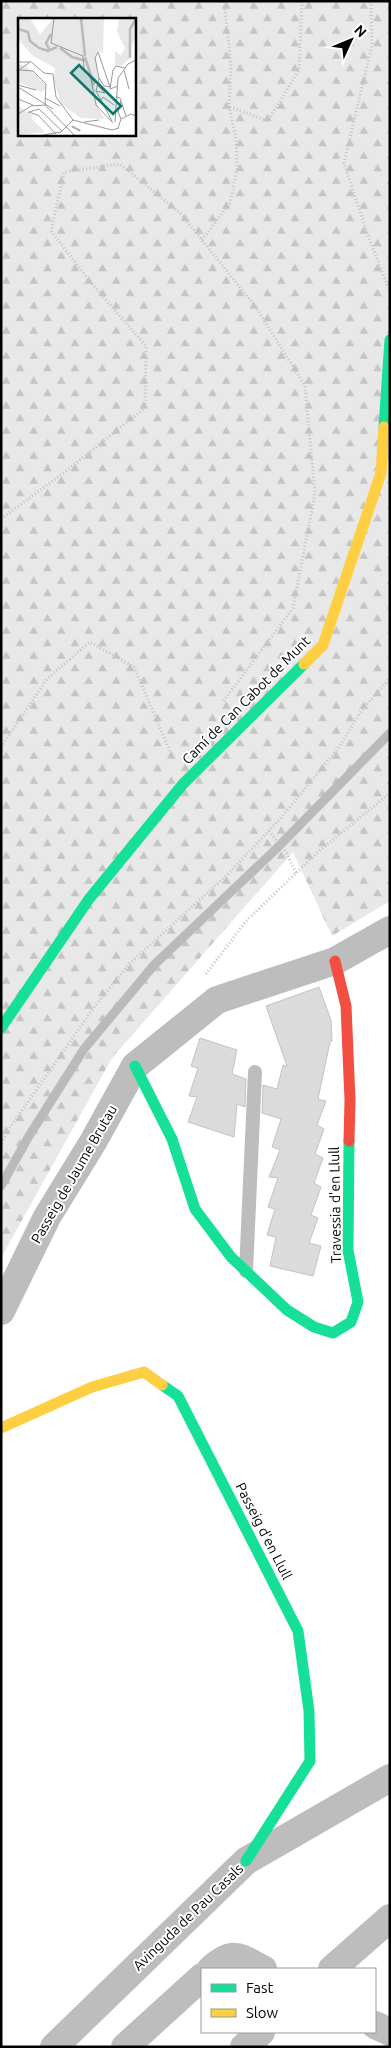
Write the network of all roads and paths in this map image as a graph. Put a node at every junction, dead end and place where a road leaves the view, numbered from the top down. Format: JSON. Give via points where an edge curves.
{"nodes":[{"id":1,"x":224,"y":1,"type":"edge"},
{"id":2,"x":302,"y":1,"type":"edge"},
{"id":3,"x":371,"y":1,"type":"edge"},
{"id":4,"x":229,"y":107,"type":"junction"},
{"id":5,"x":202,"y":240,"type":"junction"},
{"id":6,"x":390,"y":292,"type":"edge"},
{"id":7,"x":390,"y":340,"type":"edge"},
{"id":8,"x":1,"y":519,"type":"edge"},
{"id":9,"x":390,"y":678,"type":"edge"},
{"id":10,"x":221,"y":705,"type":"dead end"},
{"id":11,"x":1,"y":747,"type":"edge"},
{"id":12,"x":183,"y":784,"type":"junction"},
{"id":13,"x":390,"y":792,"type":"edge"},
{"id":14,"x":269,"y":831,"type":"junction"},
{"id":15,"x":296,"y":873,"type":"junction"},
{"id":16,"x":390,"y":930,"type":"edge"},
{"id":17,"x":336,"y":961,"type":"junction"},
{"id":18,"x":205,"y":974,"type":"dead end"},
{"id":19,"x":1,"y":1028,"type":"edge"},
{"id":20,"x":135,"y":1066,"type":"junction"},
{"id":21,"x":255,"y":1072,"type":"dead end"},
{"id":22,"x":1,"y":1143,"type":"edge"},
{"id":23,"x":246,"y":1271,"type":"junction"},
{"id":24,"x":1,"y":1311,"type":"edge"},
{"id":25,"x":1,"y":1428,"type":"edge"},
{"id":26,"x":390,"y":1778,"type":"edge"},
{"id":27,"x":246,"y":1861,"type":"junction"},
{"id":28,"x":390,"y":1918,"type":"edge"},
{"id":29,"x":212,"y":1968,"type":"edge"},
{"id":30,"x":261,"y":1968,"type":"edge"},
{"id":31,"x":333,"y":1968,"type":"edge"},
{"id":32,"x":201,"y":1978,"type":"edge"},
{"id":33,"x":376,"y":2025,"type":"edge"},
{"id":34,"x":390,"y":2032,"type":"edge"},
{"id":35,"x":260,"y":2033,"type":"edge"},
{"id":36,"x":54,"y":2047,"type":"edge"},
{"id":37,"x":125,"y":2047,"type":"edge"},
{"id":38,"x":244,"y":2047,"type":"edge"}],
"edges":[{"from":1,"to":4,"type":"path","via":[[231,65]]},
{"from":2,"to":4,"type":"path","via":[[299,70],[268,121]]},
{"from":3,"to":6,"type":"path","via":[[372,45],[344,163]]},
{"from":4,"to":5,"type":"path","via":[[236,138],[237,169],[230,203]]},
{"from":5,"to":8,"type":"path","via":[[181,214],[120,164],[64,172],[51,231],[146,346],[145,408]]},
{"from":5,"to":10,"type":"path","via":[[255,306],[306,386],[315,494],[293,608]]},
{"from":7,"to":12,"type":"street","name":"Camí de Can Cabot de Munt","via":[[381,473],[323,645]]},
{"from":9,"to":14,"type":"path","via":[[361,711],[340,746]]},
{"from":11,"to":12,"type":"path","via":[[47,679],[90,642],[134,667]]},
{"from":12,"to":19,"type":"street","name":"Camí de Can Cabot de Munt","via":[[89,899]]},
{"from":13,"to":15,"type":"path"},
{"from":14,"to":15,"type":"path","via":[[286,852]]},
{"from":14,"to":22,"type":"path","via":[[226,876],[124,970],[94,1006]]},
{"from":15,"to":18,"type":"path","via":[[246,921]]},
{"from":16,"to":17,"type":"street"},
{"from":17,"to":20,"type":"street","via":[[217,1000]]},
{"from":17,"to":23,"type":"street","name":"Travessia d'en Llull","via":[[346,1006],[350,1100],[348,1250],[358,1302],[351,1322],[333,1333],[314,1327],[287,1310]]},
{"from":20,"to":23,"type":"street","name":"Travessia d'en Llull","via":[[172,1139],[195,1209],[230,1258]]},
{"from":20,"to":24,"type":"street","name":"Passeig de Jaume Brutau","via":[[47,1217]]},
{"from":21,"to":23,"type":"lane"},
{"from":25,"to":27,"type":"street","name":"Passeig d'en Llull","via":[[92,1387],[144,1372],[178,1396],[298,1631],[309,1712],[310,1761]]},
{"from":26,"to":27,"type":"street","name":"Avinguda de Pau Casals"},
{"from":27,"to":36,"type":"street","name":"Avinguda de Pau Casals"},
{"from":28,"to":31,"type":"street"},
{"from":29,"to":30,"type":"street","via":[[230,1956]]},
{"from":32,"to":37,"type":"street"},
{"from":33,"to":34,"type":"street"},
{"from":35,"to":38,"type":"street"}]}
